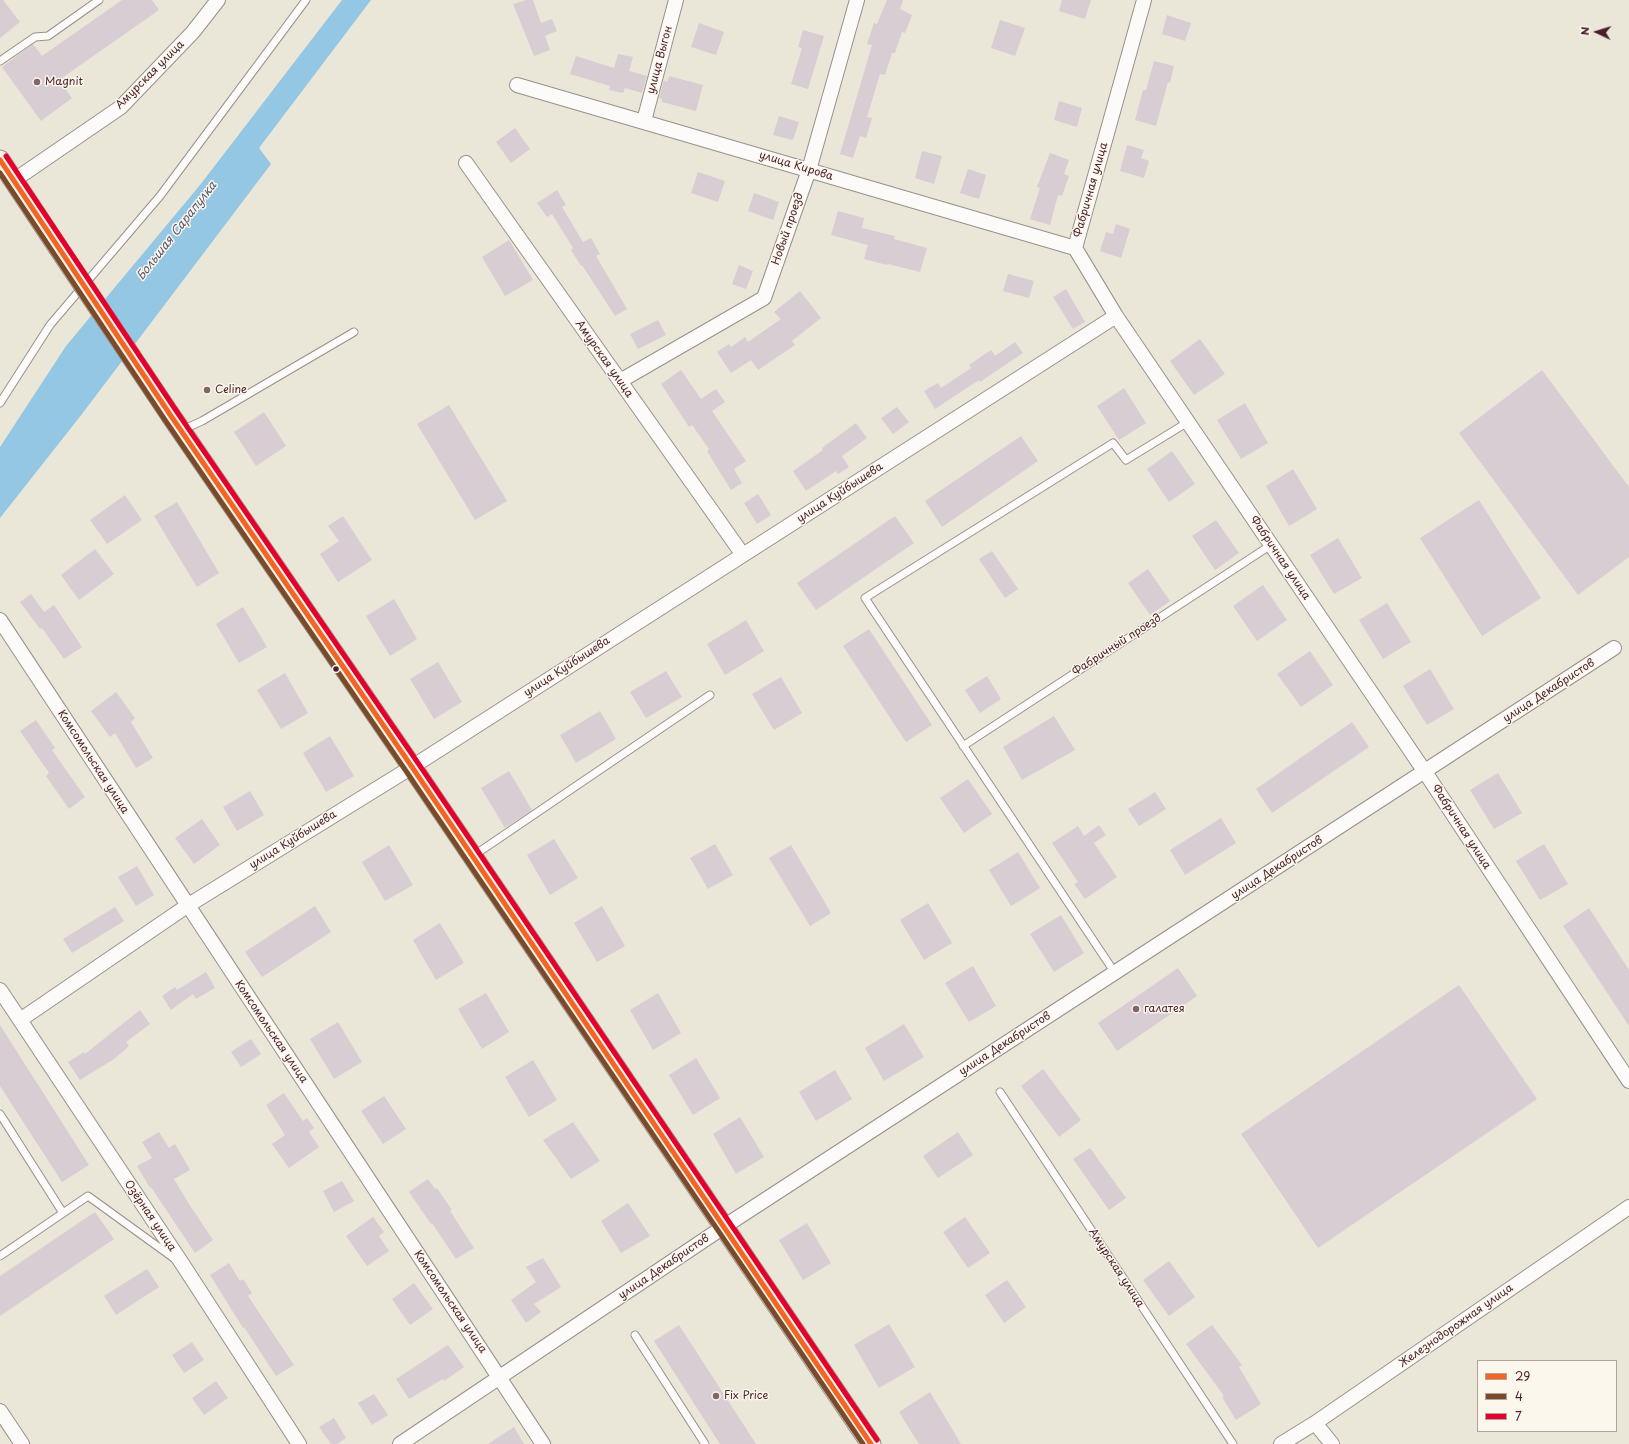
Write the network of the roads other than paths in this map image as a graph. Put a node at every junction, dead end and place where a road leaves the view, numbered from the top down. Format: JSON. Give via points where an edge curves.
{"nodes":[{"id":1,"x":98,"y":0,"type":"edge"},
{"id":2,"x":218,"y":0,"type":"edge"},
{"id":3,"x":306,"y":0,"type":"edge"},
{"id":4,"x":676,"y":0,"type":"edge"},
{"id":5,"x":857,"y":0,"type":"edge"},
{"id":6,"x":1144,"y":0,"type":"edge"},
{"id":7,"x":0,"y":62,"type":"edge"},
{"id":8,"x":517,"y":85,"type":"dead end"},
{"id":9,"x":644,"y":121,"type":"junction"},
{"id":10,"x":0,"y":160,"type":"edge"},
{"id":11,"x":466,"y":163,"type":"dead end"},
{"id":12,"x":809,"y":170,"type":"junction"},
{"id":13,"x":13,"y":181,"type":"junction"},
{"id":14,"x":1075,"y":248,"type":"junction"},
{"id":15,"x":1116,"y":316,"type":"junction"},
{"id":16,"x":354,"y":332,"type":"dead end"},
{"id":17,"x":620,"y":381,"type":"junction"},
{"id":18,"x":0,"y":403,"type":"edge"},
{"id":19,"x":1188,"y":422,"type":"junction"},
{"id":20,"x":176,"y":423,"type":"junction"},
{"id":21,"x":1271,"y":545,"type":"junction"},
{"id":22,"x":743,"y":555,"type":"junction"},
{"id":23,"x":0,"y":620,"type":"edge"},
{"id":24,"x":1614,"y":648,"type":"dead end"},
{"id":25,"x":710,"y":695,"type":"dead end"},
{"id":26,"x":963,"y":746,"type":"junction"},
{"id":27,"x":412,"y":767,"type":"junction"},
{"id":28,"x":1425,"y":772,"type":"junction"},
{"id":29,"x":473,"y":856,"type":"junction"},
{"id":30,"x":187,"y":906,"type":"junction"},
{"id":31,"x":1115,"y":973,"type":"junction"},
{"id":32,"x":0,"y":990,"type":"edge"},
{"id":33,"x":20,"y":1020,"type":"junction"},
{"id":34,"x":1629,"y":1081,"type":"edge"},
{"id":35,"x":1000,"y":1092,"type":"dead end"},
{"id":36,"x":0,"y":1114,"type":"edge"},
{"id":37,"x":1629,"y":1207,"type":"edge"},
{"id":38,"x":63,"y":1213,"type":"junction"},
{"id":39,"x":724,"y":1226,"type":"junction"},
{"id":40,"x":0,"y":1256,"type":"edge"},
{"id":41,"x":183,"y":1265,"type":"junction"},
{"id":42,"x":635,"y":1335,"type":"dead end"},
{"id":43,"x":500,"y":1378,"type":"junction"},
{"id":44,"x":0,"y":1411,"type":"edge"},
{"id":45,"x":1315,"y":1423,"type":"junction"},
{"id":46,"x":22,"y":1444,"type":"edge"},
{"id":47,"x":299,"y":1444,"type":"edge"},
{"id":48,"x":400,"y":1444,"type":"edge"},
{"id":49,"x":542,"y":1444,"type":"edge"},
{"id":50,"x":705,"y":1444,"type":"edge"},
{"id":51,"x":871,"y":1444,"type":"edge"},
{"id":52,"x":1233,"y":1444,"type":"edge"},
{"id":53,"x":1281,"y":1444,"type":"edge"},
{"id":54,"x":1332,"y":1444,"type":"edge"}],
"edges":[{"from":1,"to":7,"type":"lane","via":[[48,36],[35,37]]},
{"from":2,"to":13,"type":"street","name":"Амурская улица","via":[[193,32],[121,107]]},
{"from":3,"to":18,"type":"lane","via":[[160,196],[50,325]]},
{"from":4,"to":9,"type":"street","name":"улица Выгон"},
{"from":5,"to":12,"type":"street","name":"Новый проезд"},
{"from":6,"to":14,"type":"street","name":"Фабричная улица"},
{"from":8,"to":9,"type":"street","name":"улица Кирова"},
{"from":9,"to":12,"type":"street","name":"улица Кирова"},
{"from":10,"to":13,"type":"main road"},
{"from":11,"to":17,"type":"street","name":"Амурская улица"},
{"from":12,"to":14,"type":"street","name":"улица Кирова"},
{"from":12,"to":17,"type":"street","name":"Новый проезд","via":[[764,298]]},
{"from":13,"to":20,"type":"main road","bridge":true},
{"from":14,"to":15,"type":"street","name":"Фабричная улица"},
{"from":15,"to":19,"type":"street","name":"Фабричная улица"},
{"from":15,"to":22,"type":"street","name":"улица Куйбышева"},
{"from":16,"to":20,"type":"lane","via":[[202,421]]},
{"from":17,"to":22,"type":"street","name":"Амурская улица"},
{"from":19,"to":21,"type":"street","name":"Фабричная улица"},
{"from":19,"to":26,"type":"lane","via":[[1126,460],[1113,443],[865,598]]},
{"from":20,"to":27,"type":"main road"},
{"from":21,"to":26,"type":"lane","name":"Фабричный проезд"},
{"from":21,"to":28,"type":"street","name":"Фабричная улица"},
{"from":22,"to":27,"type":"street","name":"улица Куйбышева"},
{"from":23,"to":30,"type":"street","name":"Комсомольская улица"},
{"from":24,"to":28,"type":"street","name":"улица Декабристов"},
{"from":25,"to":29,"type":"lane"},
{"from":26,"to":31,"type":"lane"},
{"from":27,"to":29,"type":"main road"},
{"from":27,"to":30,"type":"street","name":"улица Куйбышева"},
{"from":28,"to":31,"type":"street","name":"улица Декабристов"},
{"from":28,"to":34,"type":"street","name":"Фабричная улица"},
{"from":29,"to":39,"type":"main road"},
{"from":30,"to":33,"type":"street","name":"улица Куйбышева"},
{"from":30,"to":43,"type":"street","name":"Комсомольская улица"},
{"from":31,"to":39,"type":"street","name":"улица Декабристов"},
{"from":32,"to":33,"type":"street","name":"Озёрная улица"},
{"from":33,"to":41,"type":"street","name":"Озёрная улица"},
{"from":35,"to":52,"type":"lane","name":"Амурская улица"},
{"from":36,"to":38,"type":"lane"},
{"from":37,"to":45,"type":"street","name":"Железнодорожная улица"},
{"from":38,"to":40,"type":"lane"},
{"from":38,"to":41,"type":"lane","via":[[88,1196]]},
{"from":39,"to":43,"type":"street","name":"улица Декабристов"},
{"from":39,"to":51,"type":"main road"},
{"from":41,"to":47,"type":"street","name":"Озёрная улица"},
{"from":42,"to":50,"type":"lane"},
{"from":43,"to":48,"type":"street","name":"улица Декабристов"},
{"from":43,"to":49,"type":"street","name":"Комсомольская улица"},
{"from":44,"to":46,"type":"street"},
{"from":45,"to":53,"type":"street","name":"Железнодорожная улица"},
{"from":45,"to":54,"type":"street"}]}
